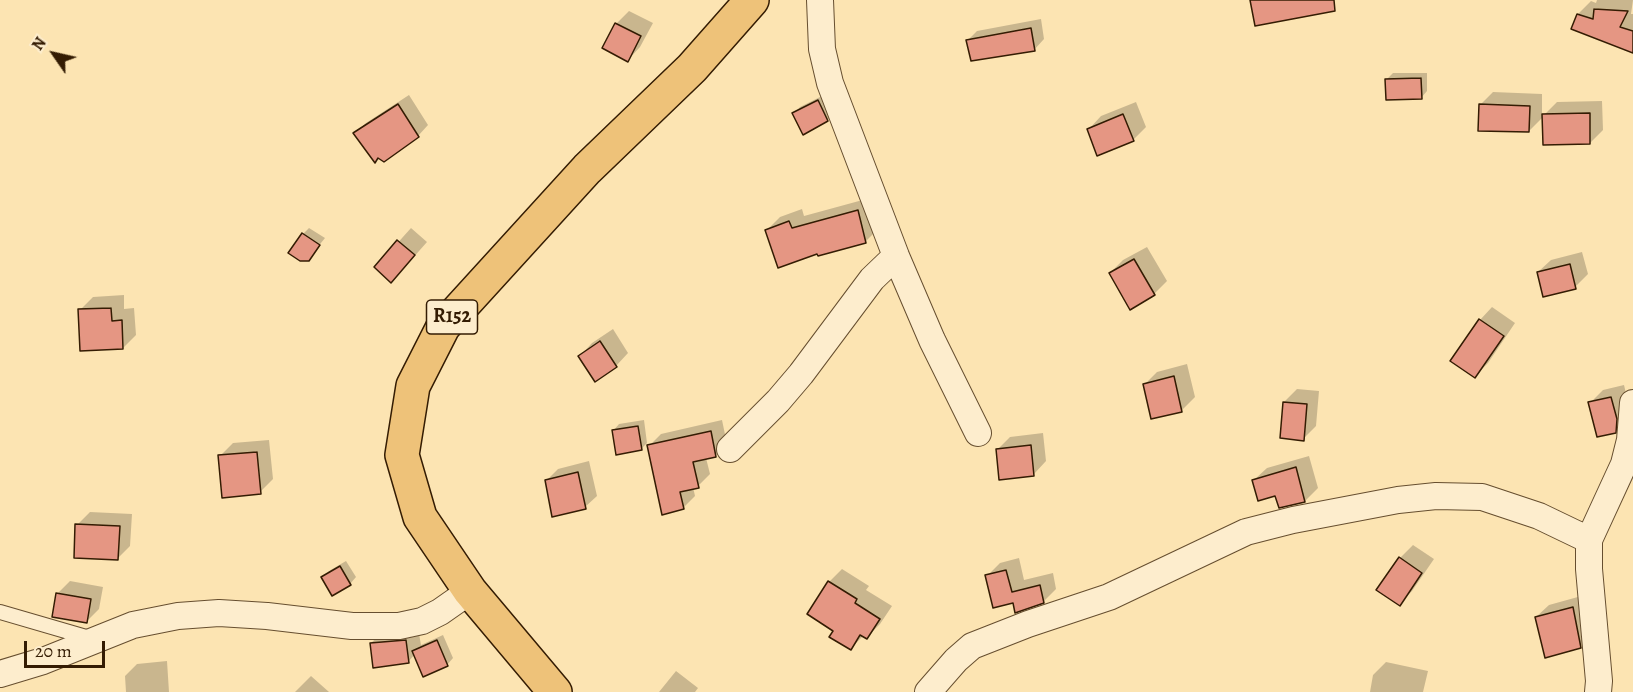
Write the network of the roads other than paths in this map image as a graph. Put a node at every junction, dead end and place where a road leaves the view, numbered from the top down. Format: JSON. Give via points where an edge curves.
{"nodes":[{"id":1,"x":752,"y":0,"type":"edge"},
{"id":2,"x":820,"y":0,"type":"edge"},
{"id":3,"x":896,"y":256,"type":"junction"},
{"id":4,"x":1633,"y":403,"type":"edge"},
{"id":5,"x":978,"y":433,"type":"dead end"},
{"id":6,"x":730,"y":449,"type":"dead end"},
{"id":7,"x":1589,"y":540,"type":"junction"},
{"id":8,"x":470,"y":591,"type":"junction"},
{"id":9,"x":0,"y":612,"type":"edge"},
{"id":10,"x":95,"y":640,"type":"junction"},
{"id":11,"x":0,"y":674,"type":"edge"},
{"id":12,"x":555,"y":692,"type":"edge"},
{"id":13,"x":928,"y":692,"type":"edge"},
{"id":14,"x":1598,"y":692,"type":"edge"}],
"edges":[{"from":1,"to":8,"type":"main road","number":"R152","via":[[692,68],[587,169],[443,327],[413,386],[402,455],[420,517]]},
{"from":2,"to":3,"type":"street","via":[[822,49],[830,83]]},
{"from":3,"to":5,"type":"street"},
{"from":3,"to":6,"type":"street","via":[[872,279],[778,401]]},
{"from":4,"to":7,"type":"street","via":[[1624,464]]},
{"from":7,"to":13,"type":"street","via":[[1539,516],[1482,497],[1398,500],[1293,520],[1246,532],[1109,597],[972,646]]},
{"from":7,"to":14,"type":"street"},
{"from":8,"to":10,"type":"street","via":[[422,621],[399,626],[352,626],[219,613],[133,625]]},
{"from":8,"to":12,"type":"main road","number":"R152"},
{"from":9,"to":10,"type":"lane"},
{"from":10,"to":11,"type":"street"}]}
